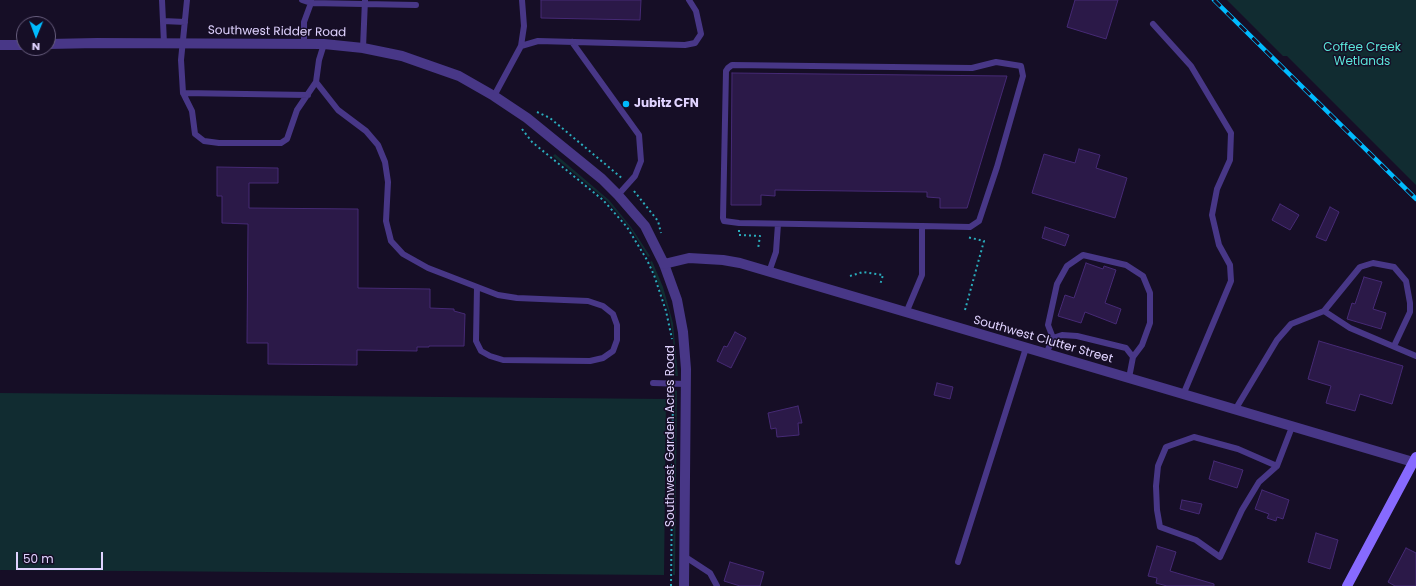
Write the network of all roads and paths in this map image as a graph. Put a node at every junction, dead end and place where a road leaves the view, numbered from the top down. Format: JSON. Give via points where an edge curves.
{"nodes":[{"id":1,"x":162,"y":0,"type":"edge"},
{"id":2,"x":187,"y":0,"type":"edge"},
{"id":3,"x":302,"y":0,"type":"edge"},
{"id":4,"x":522,"y":0,"type":"edge"},
{"id":5,"x":689,"y":0,"type":"edge"},
{"id":6,"x":311,"y":2,"type":"edge"},
{"id":7,"x":365,"y":2,"type":"edge"},
{"id":8,"x":416,"y":5,"type":"dead end"},
{"id":9,"x":163,"y":21,"type":"junction"},
{"id":10,"x":185,"y":22,"type":"junction"},
{"id":11,"x":1153,"y":24,"type":"dead end"},
{"id":12,"x":572,"y":42,"type":"junction"},
{"id":13,"x":164,"y":43,"type":"junction"},
{"id":14,"x":183,"y":43,"type":"junction"},
{"id":15,"x":56,"y":44,"type":"edge"},
{"id":16,"x":304,"y":44,"type":"junction"},
{"id":17,"x":324,"y":44,"type":"junction"},
{"id":18,"x":0,"y":45,"type":"edge"},
{"id":19,"x":16,"y":45,"type":"edge"},
{"id":20,"x":521,"y":46,"type":"junction"},
{"id":21,"x":363,"y":48,"type":"junction"},
{"id":22,"x":316,"y":82,"type":"junction"},
{"id":23,"x":183,"y":93,"type":"junction"},
{"id":24,"x":308,"y":95,"type":"junction"},
{"id":25,"x":494,"y":96,"type":"junction"},
{"id":26,"x":519,"y":126,"type":"dead end"},
{"id":27,"x":618,"y":195,"type":"junction"},
{"id":28,"x":740,"y":223,"type":"junction"},
{"id":29,"x":778,"y":224,"type":"junction"},
{"id":30,"x":922,"y":226,"type":"junction"},
{"id":31,"x":966,"y":227,"type":"junction"},
{"id":32,"x":758,"y":249,"type":"dead end"},
{"id":33,"x":664,"y":264,"type":"junction"},
{"id":34,"x":769,"y":272,"type":"junction"},
{"id":35,"x":850,"y":276,"type":"dead end"},
{"id":36,"x":880,"y":285,"type":"dead end"},
{"id":37,"x":477,"y":287,"type":"junction"},
{"id":38,"x":965,"y":310,"type":"dead end"},
{"id":39,"x":1324,"y":311,"type":"junction"},
{"id":40,"x":906,"y":313,"type":"junction"},
{"id":41,"x":1053,"y":338,"type":"junction"},
{"id":42,"x":672,"y":344,"type":"dead end"},
{"id":43,"x":1394,"y":346,"type":"junction"},
{"id":44,"x":1026,"y":348,"type":"junction"},
{"id":45,"x":673,"y":350,"type":"dead end"},
{"id":46,"x":1046,"y":354,"type":"junction"},
{"id":47,"x":1416,"y":356,"type":"edge"},
{"id":48,"x":1133,"y":357,"type":"junction"},
{"id":49,"x":1129,"y":378,"type":"junction"},
{"id":50,"x":653,"y":383,"type":"dead end"},
{"id":51,"x":673,"y":384,"type":"junction"},
{"id":52,"x":686,"y":384,"type":"junction"},
{"id":53,"x":1183,"y":394,"type":"junction"},
{"id":54,"x":1235,"y":410,"type":"junction"},
{"id":55,"x":1292,"y":427,"type":"junction"},
{"id":56,"x":1415,"y":461,"type":"edge"},
{"id":57,"x":1277,"y":466,"type":"junction"},
{"id":58,"x":684,"y":556,"type":"junction"},
{"id":59,"x":958,"y":562,"type":"dead end"},
{"id":60,"x":671,"y":586,"type":"edge"},
{"id":61,"x":684,"y":586,"type":"edge"},
{"id":62,"x":717,"y":586,"type":"edge"},
{"id":63,"x":1347,"y":586,"type":"edge"}],
"edges":[{"from":1,"to":9,"type":"lane"},
{"from":2,"to":10,"type":"lane"},
{"from":3,"to":6,"type":"lane"},
{"from":4,"to":20,"type":"lane","via":[[524,26]]},
{"from":5,"to":12,"type":"lane","via":[[696,11],[701,34],[695,43],[685,45]]},
{"from":6,"to":7,"type":"lane"},
{"from":6,"to":16,"type":"lane","via":[[304,22]]},
{"from":7,"to":8,"type":"lane"},
{"from":7,"to":21,"type":"lane"},
{"from":9,"to":10,"type":"lane"},
{"from":9,"to":13,"type":"lane"},
{"from":10,"to":14,"type":"lane"},
{"from":11,"to":53,"type":"lane","via":[[1191,66],[1231,133],[1230,160],[1217,189],[1212,215],[1219,245],[1230,265],[1230,281]]},
{"from":12,"to":20,"type":"lane","via":[[538,41]]},
{"from":12,"to":27,"type":"lane","via":[[639,135],[641,161],[635,176]]},
{"from":13,"to":14,"type":"street","name":"Southwest Ridder Road"},
{"from":13,"to":15,"type":"street","name":"Southwest Ridder Road"},
{"from":14,"to":16,"type":"street","name":"Southwest Ridder Road"},
{"from":14,"to":23,"type":"lane"},
{"from":16,"to":17,"type":"street","name":"Southwest Ridder Road"},
{"from":17,"to":21,"type":"street","name":"Southwest Ridder Road"},
{"from":17,"to":22,"type":"lane"},
{"from":18,"to":19,"type":"street"},
{"from":20,"to":25,"type":"lane"},
{"from":21,"to":25,"type":"street","name":"Southwest Ridder Road","via":[[430,64],[460,76]]},
{"from":22,"to":24,"type":"lane"},
{"from":22,"to":37,"type":"lane","via":[[338,110],[366,131],[378,145],[385,162],[388,182],[386,221],[391,241],[403,254],[428,268]]},
{"from":23,"to":24,"type":"lane"},
{"from":23,"to":24,"type":"lane","via":[[192,111],[195,134],[204,141],[219,143],[281,143],[287,139],[297,110]]},
{"from":25,"to":27,"type":"street","name":"Southwest Ridder Road","via":[[528,118]]},
{"from":26,"to":42,"type":"path","via":[[532,142],[603,200],[627,227],[654,275],[666,311]]},
{"from":27,"to":33,"type":"street","name":"Southwest Ridder Road","via":[[645,226]]},
{"from":28,"to":29,"type":"lane"},
{"from":28,"to":31,"type":"lane","via":[[729,223],[722,218],[726,71],[732,65],[972,68],[996,62],[1015,64],[1021,66],[1023,76],[997,167],[979,221]]},
{"from":28,"to":32,"type":"path","via":[[739,235],[760,236]]},
{"from":29,"to":30,"type":"lane"},
{"from":29,"to":34,"type":"lane","via":[[776,252]]},
{"from":30,"to":31,"type":"lane"},
{"from":30,"to":40,"type":"lane","via":[[922,275]]},
{"from":31,"to":38,"type":"path","via":[[966,237],[984,241]]},
{"from":33,"to":34,"type":"street","name":"Southwest Clutter Street","via":[[689,258],[705,258],[734,262]]},
{"from":33,"to":52,"type":"street","name":"Southwest Garden Acres Road","via":[[677,300],[683,332]]},
{"from":34,"to":40,"type":"street","name":"Southwest Clutter Street"},
{"from":35,"to":36,"type":"path","via":[[863,272],[883,275]]},
{"from":37,"to":37,"type":"lane","via":[[498,295],[517,298],[588,301],[603,306],[613,314],[617,325],[617,340],[613,351],[603,358],[590,361],[503,360],[490,356],[481,351],[476,341]]},
{"from":39,"to":43,"type":"lane","via":[[1350,328]]},
{"from":39,"to":43,"type":"lane","via":[[1360,267],[1373,263],[1394,267],[1406,281],[1410,303],[1410,312]]},
{"from":39,"to":54,"type":"lane","via":[[1291,324],[1278,340]]},
{"from":40,"to":44,"type":"street","name":"Southwest Clutter Street"},
{"from":41,"to":46,"type":"lane"},
{"from":41,"to":48,"type":"lane","via":[[1062,335],[1077,336],[1126,348]]},
{"from":41,"to":48,"type":"lane","via":[[1048,325],[1057,284],[1067,266],[1083,255],[1126,266],[1143,276],[1150,293],[1150,323],[1142,345]]},
{"from":43,"to":47,"type":"lane"},
{"from":44,"to":46,"type":"street","name":"Southwest Clutter Street"},
{"from":44,"to":59,"type":"lane"},
{"from":45,"to":51,"type":"path"},
{"from":46,"to":49,"type":"street","name":"Southwest Clutter Street"},
{"from":48,"to":49,"type":"lane"},
{"from":49,"to":53,"type":"street","name":"Southwest Clutter Street"},
{"from":50,"to":51,"type":"lane"},
{"from":51,"to":52,"type":"lane"},
{"from":51,"to":60,"type":"path"},
{"from":52,"to":58,"type":"street","name":"Southwest Garden Acres Road"},
{"from":53,"to":54,"type":"street","name":"Southwest Clutter Street"},
{"from":54,"to":55,"type":"street","name":"Southwest Clutter Street"},
{"from":55,"to":56,"type":"street","name":"Southwest Clutter Street"},
{"from":55,"to":57,"type":"lane"},
{"from":56,"to":63,"type":"main road"},
{"from":57,"to":57,"type":"lane","via":[[1259,482],[1242,510],[1220,557],[1196,540],[1160,527],[1156,486],[1158,466],[1166,446],[1194,437],[1238,449]]},
{"from":58,"to":61,"type":"street","name":"Southwest Garden Acres Road"},
{"from":58,"to":62,"type":"lane","via":[[710,573]]}]}
